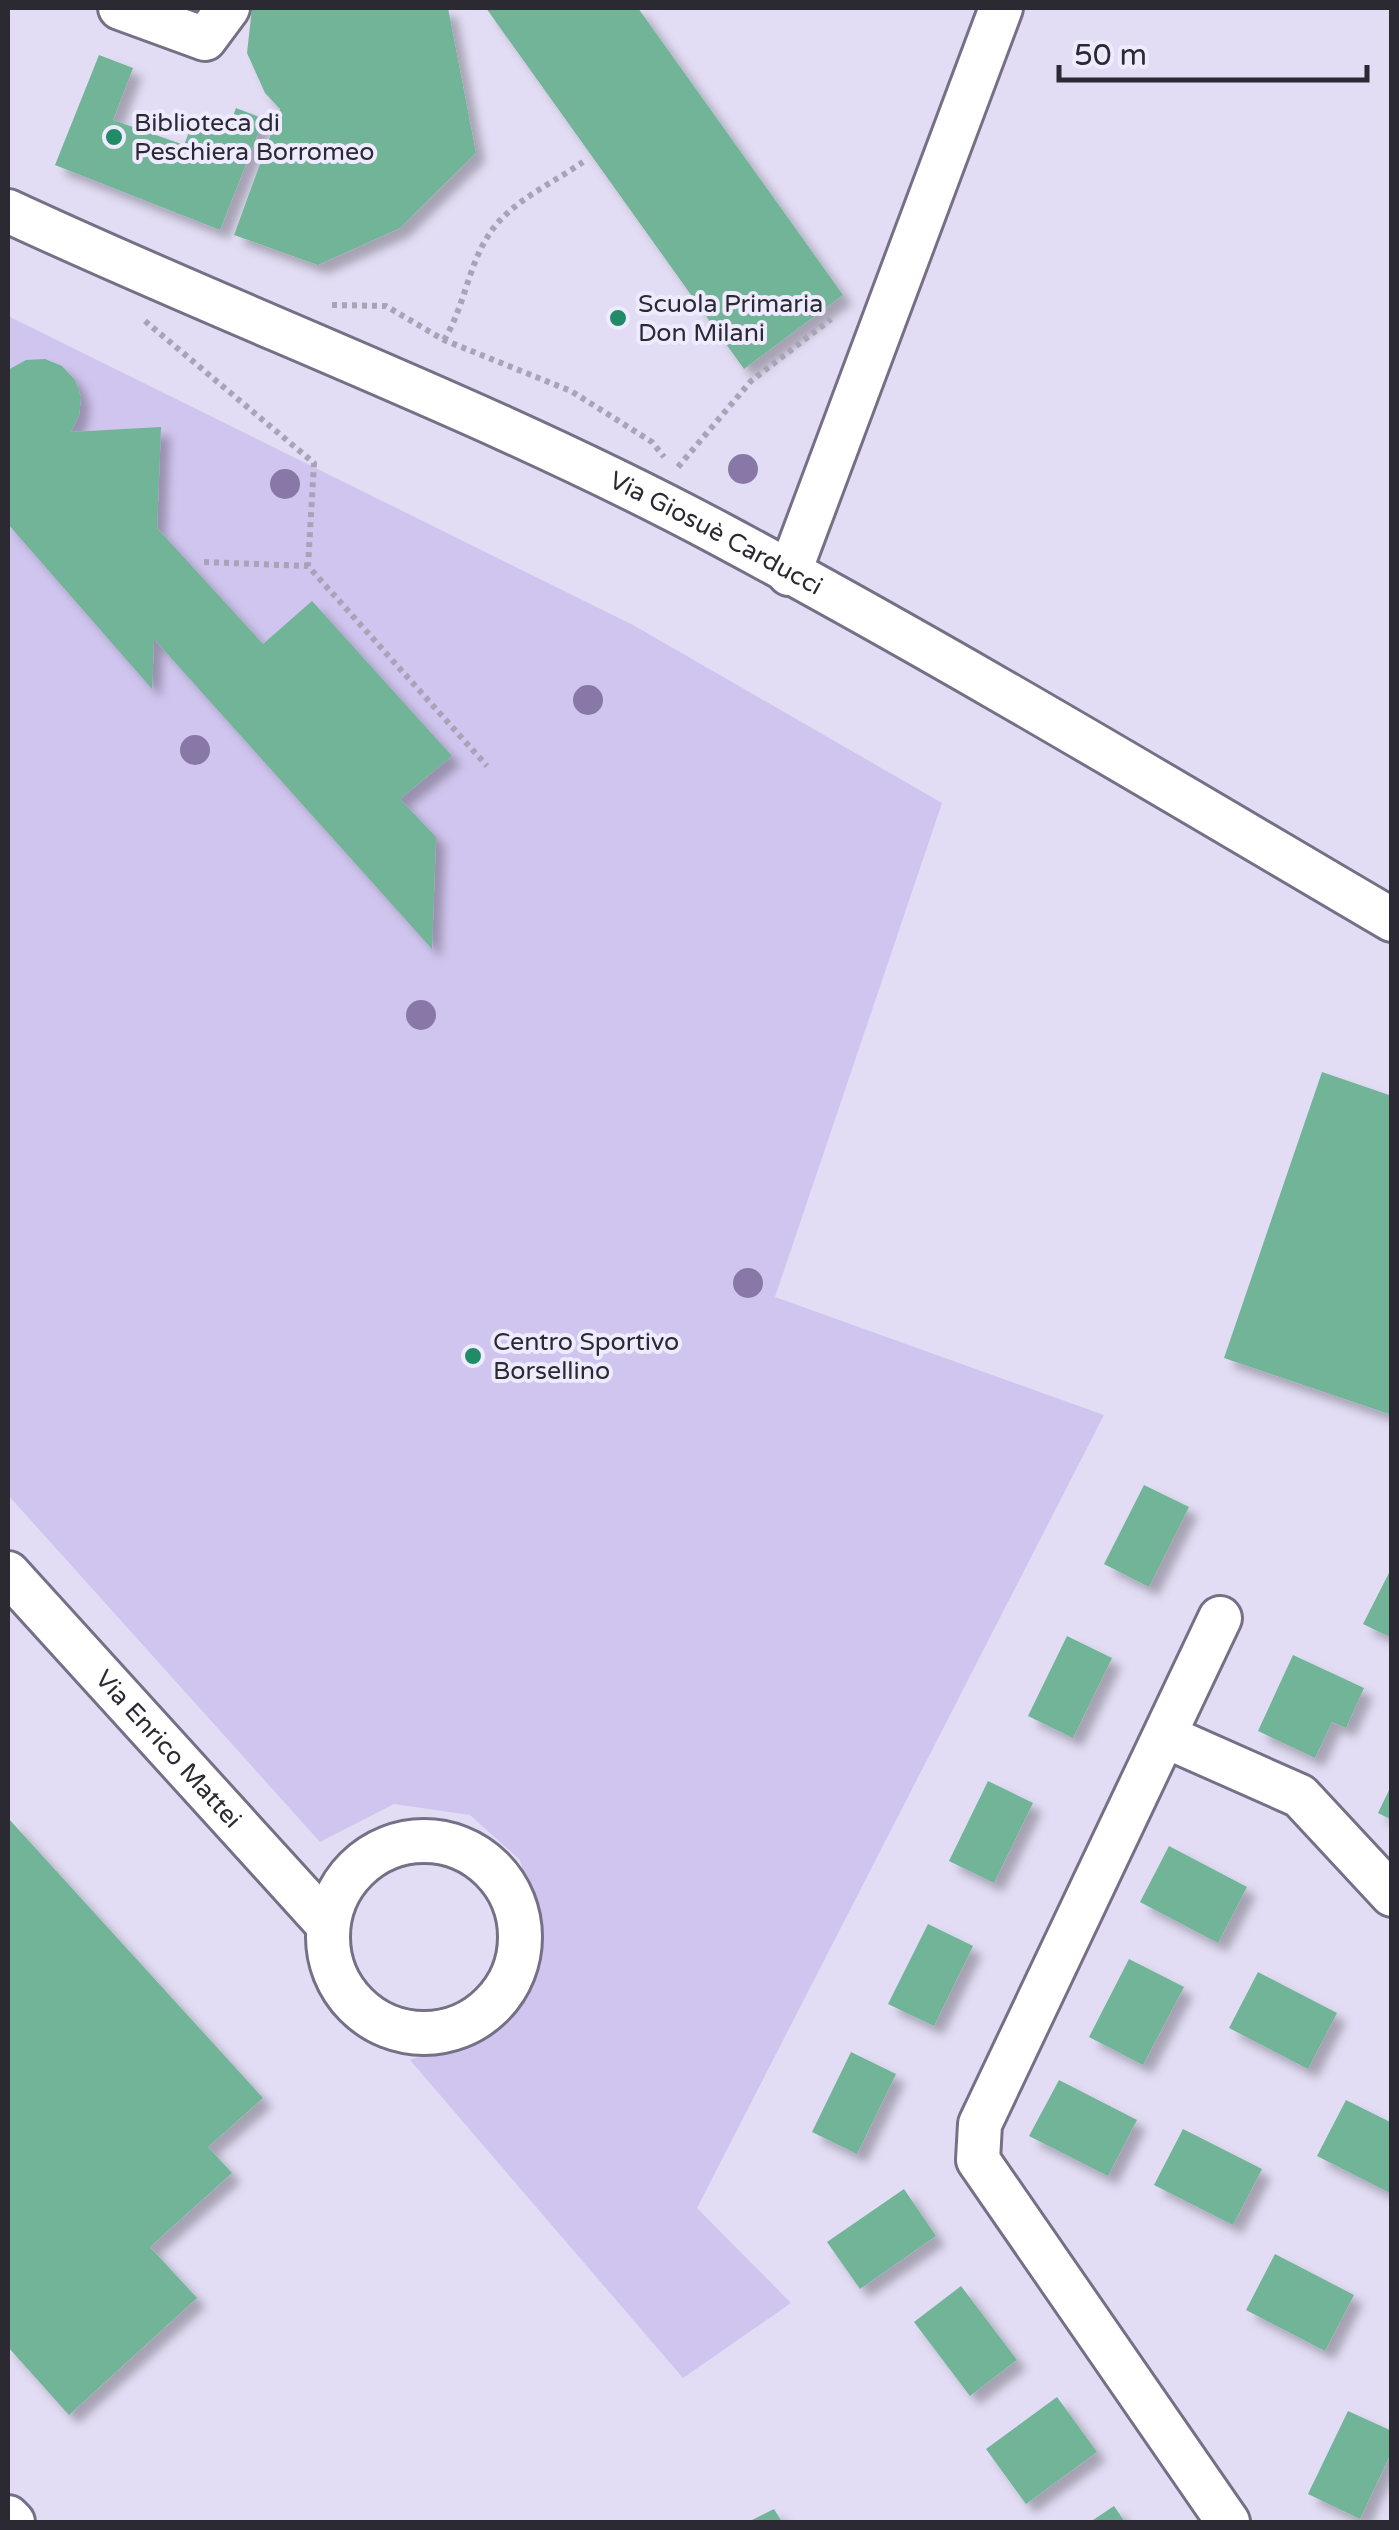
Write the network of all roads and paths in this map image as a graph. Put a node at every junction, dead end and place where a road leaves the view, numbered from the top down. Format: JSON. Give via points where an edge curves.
{"nodes":[{"id":1,"x":120,"y":8,"type":"edge"},
{"id":2,"x":228,"y":8,"type":"edge"},
{"id":3,"x":1001,"y":8,"type":"edge"},
{"id":4,"x":583,"y":162,"type":"dead end"},
{"id":5,"x":8,"y":211,"type":"edge"},
{"id":6,"x":135,"y":312,"type":"dead end"},
{"id":7,"x":831,"y":319,"type":"dead end"},
{"id":8,"x":444,"y":340,"type":"dead end"},
{"id":9,"x":675,"y":470,"type":"dead end"},
{"id":10,"x":204,"y":562,"type":"dead end"},
{"id":11,"x":308,"y":566,"type":"junction"},
{"id":12,"x":790,"y":574,"type":"junction"},
{"id":13,"x":487,"y":766,"type":"dead end"},
{"id":14,"x":1392,"y":920,"type":"edge"},
{"id":15,"x":8,"y":1574,"type":"edge"},
{"id":16,"x":1220,"y":1618,"type":"dead end"},
{"id":17,"x":1167,"y":1737,"type":"junction"},
{"id":18,"x":1392,"y":1894,"type":"edge"},
{"id":19,"x":328,"y":1926,"type":"junction"},
{"id":20,"x":8,"y":2516,"type":"edge"},
{"id":21,"x":13,"y":2522,"type":"edge"},
{"id":22,"x":1228,"y":2522,"type":"edge"}],
"edges":[{"from":1,"to":2,"type":"street","via":[[205,39]]},
{"from":3,"to":12,"type":"street"},
{"from":4,"to":8,"type":"path","via":[[502,217]]},
{"from":5,"to":12,"type":"street","name":"Via Giosuè Carducci","via":[[536,443]]},
{"from":6,"to":11,"type":"path","via":[[314,462]]},
{"from":7,"to":9,"type":"path","via":[[751,381]]},
{"from":10,"to":11,"type":"path"},
{"from":11,"to":13,"type":"path"},
{"from":12,"to":14,"type":"street","name":"Via Giosuè Carducci"},
{"from":15,"to":19,"type":"street","name":"Via Enrico Mattei"},
{"from":16,"to":17,"type":"street"},
{"from":17,"to":18,"type":"street","via":[[1300,1796]]},
{"from":17,"to":22,"type":"street","via":[[980,2124],[978,2160]]},
{"from":19,"to":19,"type":"street","via":[[330,1959],[342,1989],[364,2014],[427,2034],[459,2027],[488,2009],[508,1983],[519,1952],[519,1922],[500,1880],[466,1850],[437,1842],[407,1842],[378,1852],[337,1896]]},
{"from":20,"to":21,"type":"street"}]}
